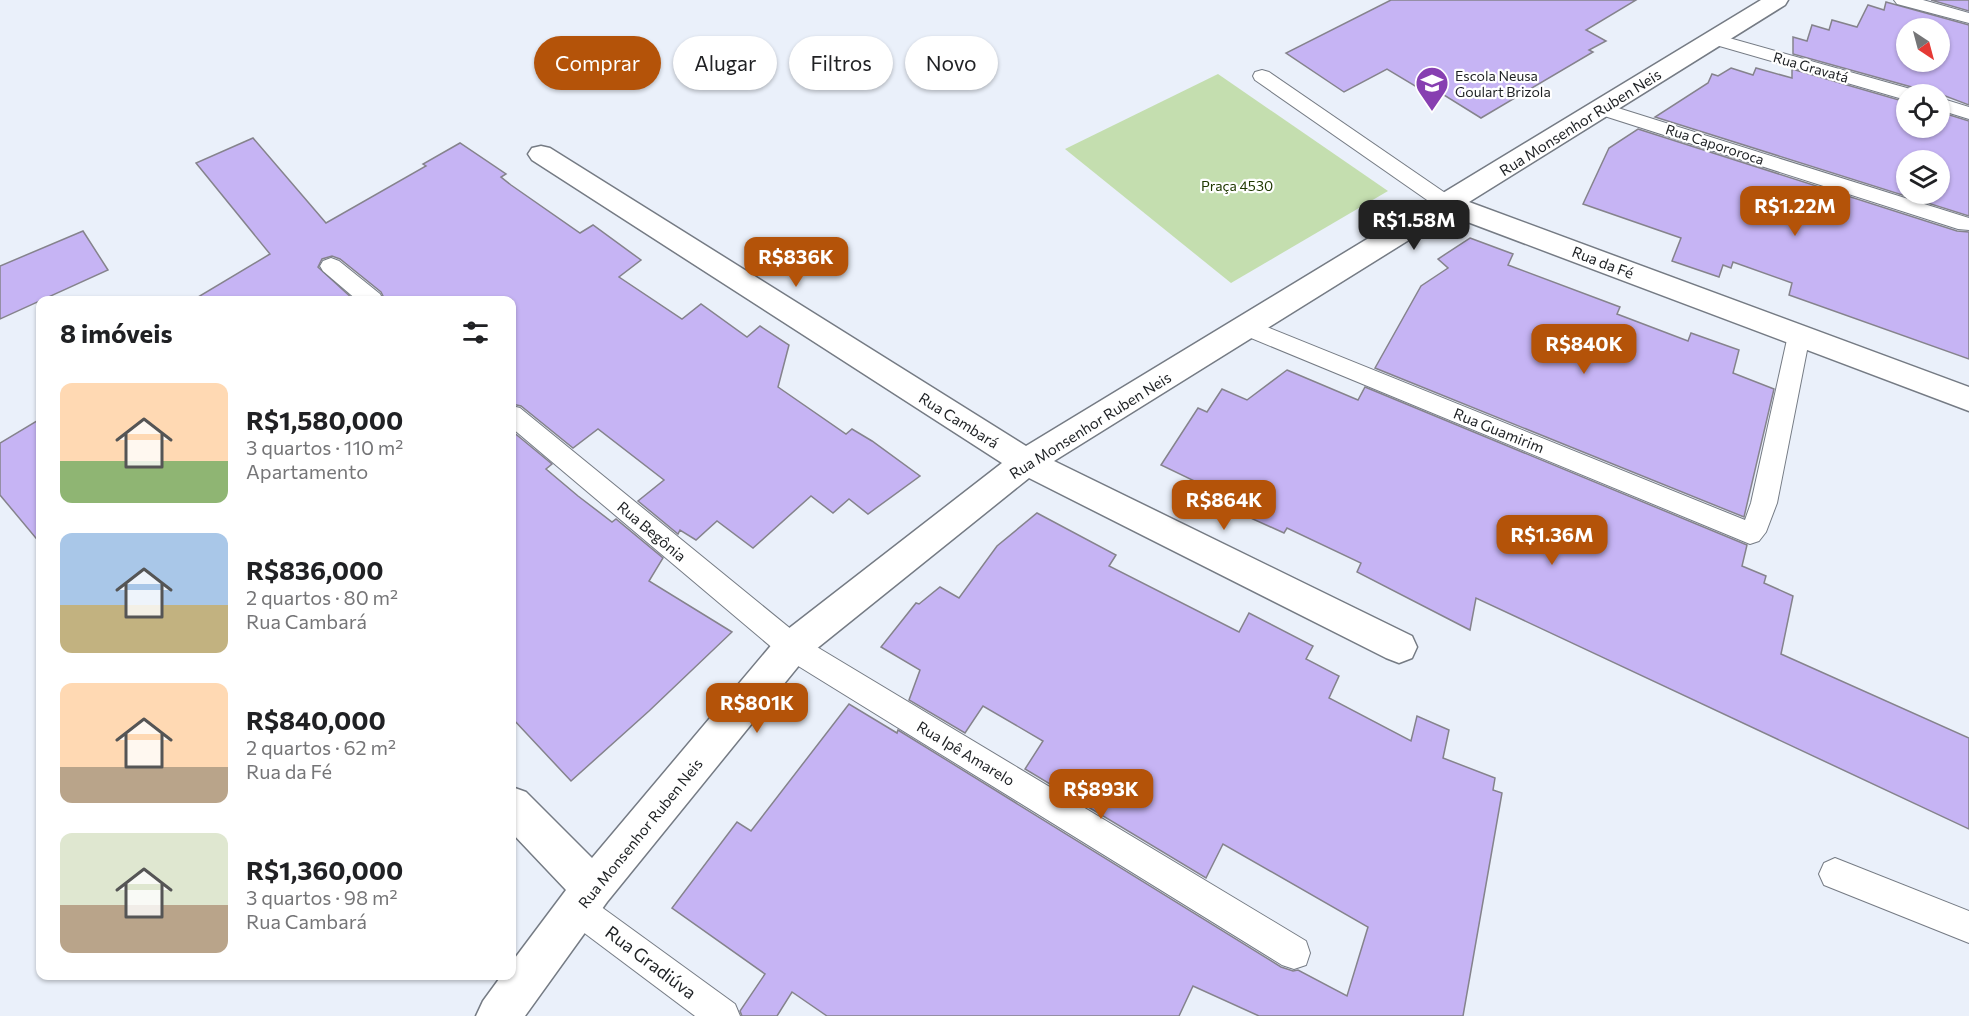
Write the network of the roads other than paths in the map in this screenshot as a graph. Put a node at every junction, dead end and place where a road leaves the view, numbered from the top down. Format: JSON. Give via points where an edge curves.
{"nodes":[{"id":1,"x":1777,"y":0,"type":"edge"},
{"id":2,"x":1904,"y":0,"type":"edge"},
{"id":3,"x":1969,"y":18,"type":"edge"},
{"id":4,"x":1715,"y":39,"type":"junction"},
{"id":5,"x":1262,"y":76,"type":"dead end"},
{"id":6,"x":1896,"y":91,"type":"edge"},
{"id":7,"x":1950,"y":107,"type":"edge"},
{"id":8,"x":1602,"y":109,"type":"junction"},
{"id":9,"x":1969,"y":112,"type":"edge"},
{"id":10,"x":541,"y":154,"type":"dead end"},
{"id":11,"x":1447,"y":204,"type":"junction"},
{"id":12,"x":1965,"y":224,"type":"dead end"},
{"id":13,"x":331,"y":266,"type":"dead end"},
{"id":14,"x":367,"y":296,"type":"edge"},
{"id":15,"x":1247,"y":327,"type":"junction"},
{"id":16,"x":1799,"y":335,"type":"junction"},
{"id":17,"x":1969,"y":399,"type":"edge"},
{"id":18,"x":516,"y":418,"type":"edge"},
{"id":19,"x":1026,"y":462,"type":"junction"},
{"id":20,"x":792,"y":647,"type":"junction"},
{"id":21,"x":1399,"y":647,"type":"dead end"},
{"id":22,"x":516,"y":811,"type":"edge"},
{"id":23,"x":1834,"y":874,"type":"dead end"},
{"id":24,"x":586,"y":898,"type":"junction"},
{"id":25,"x":1969,"y":927,"type":"edge"},
{"id":26,"x":1294,"y":952,"type":"dead end"},
{"id":27,"x":498,"y":1016,"type":"edge"},
{"id":28,"x":723,"y":1016,"type":"edge"}],
"edges":[{"from":1,"to":4,"type":"street","name":"Rua Monsenhor Ruben Neis"},
{"from":2,"to":3,"type":"lane"},
{"from":4,"to":6,"type":"lane","name":"Rua Gravatá"},
{"from":4,"to":8,"type":"street","name":"Rua Monsenhor Ruben Neis"},
{"from":5,"to":11,"type":"lane","name":"Rua da Fé"},
{"from":7,"to":9,"type":"lane"},
{"from":8,"to":11,"type":"street","name":"Rua Monsenhor Ruben Neis"},
{"from":8,"to":12,"type":"lane","name":"Rua Capororoca"},
{"from":10,"to":19,"type":"street","name":"Rua Cambará"},
{"from":11,"to":15,"type":"street","name":"Rua Monsenhor Ruben Neis"},
{"from":11,"to":16,"type":"street","name":"Rua da Fé"},
{"from":13,"to":14,"type":"lane"},
{"from":15,"to":16,"type":"lane","name":"Rua Guamirim","via":[[1750,533],[1764,503]]},
{"from":15,"to":19,"type":"street","name":"Rua Monsenhor Ruben Neis"},
{"from":16,"to":17,"type":"street","name":"Rua da Fé"},
{"from":18,"to":20,"type":"lane","name":"Rua Begônia"},
{"from":19,"to":20,"type":"street","name":"Rua Monsenhor Ruben Neis"},
{"from":19,"to":21,"type":"street","name":"Rua Cambará"},
{"from":20,"to":24,"type":"street","name":"Rua Monsenhor Ruben Neis"},
{"from":20,"to":26,"type":"lane","name":"Rua Ipê Amarelo"},
{"from":22,"to":24,"type":"street"},
{"from":23,"to":25,"type":"lane"},
{"from":24,"to":27,"type":"street","name":"Rua Monsenhor Ruben Neis"},
{"from":24,"to":28,"type":"lane","name":"Rua Gradiúva"}]}
